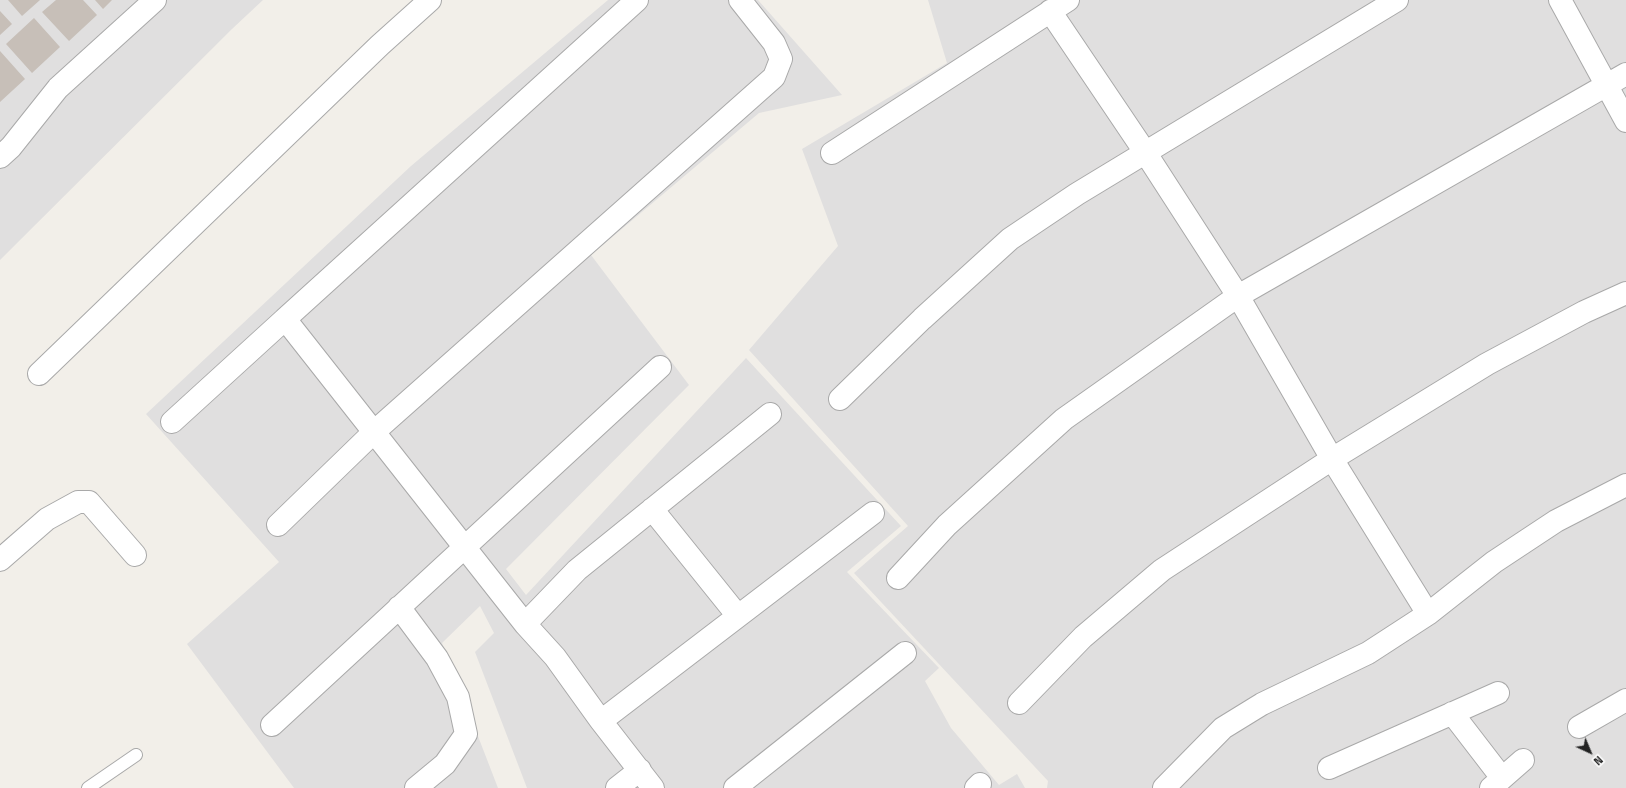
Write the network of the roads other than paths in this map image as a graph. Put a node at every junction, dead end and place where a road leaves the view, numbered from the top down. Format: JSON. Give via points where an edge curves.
{"nodes":[{"id":1,"x":155,"y":0,"type":"edge"},
{"id":2,"x":430,"y":0,"type":"edge"},
{"id":3,"x":637,"y":0,"type":"edge"},
{"id":4,"x":740,"y":0,"type":"edge"},
{"id":5,"x":1397,"y":0,"type":"edge"},
{"id":6,"x":1560,"y":0,"type":"edge"},
{"id":7,"x":1059,"y":6,"type":"edge"},
{"id":8,"x":1626,"y":74,"type":"edge"},
{"id":9,"x":1605,"y":85,"type":"junction"},
{"id":10,"x":1626,"y":121,"type":"edge"},
{"id":11,"x":1145,"y":152,"type":"junction"},
{"id":12,"x":832,"y":153,"type":"dead end"},
{"id":13,"x":0,"y":157,"type":"edge"},
{"id":14,"x":1626,"y":293,"type":"edge"},
{"id":15,"x":1238,"y":296,"type":"junction"},
{"id":16,"x":285,"y":319,"type":"junction"},
{"id":17,"x":660,"y":367,"type":"dead end"},
{"id":18,"x":39,"y":374,"type":"dead end"},
{"id":19,"x":840,"y":399,"type":"dead end"},
{"id":20,"x":770,"y":414,"type":"dead end"},
{"id":21,"x":172,"y":422,"type":"dead end"},
{"id":22,"x":375,"y":431,"type":"junction"},
{"id":23,"x":1332,"y":459,"type":"junction"},
{"id":24,"x":1626,"y":485,"type":"edge"},
{"id":25,"x":652,"y":509,"type":"junction"},
{"id":26,"x":873,"y":513,"type":"dead end"},
{"id":27,"x":278,"y":525,"type":"dead end"},
{"id":28,"x":465,"y":547,"type":"junction"},
{"id":29,"x":135,"y":554,"type":"dead end"},
{"id":30,"x":0,"y":560,"type":"edge"},
{"id":31,"x":898,"y":578,"type":"dead end"},
{"id":32,"x":399,"y":607,"type":"junction"},
{"id":33,"x":1428,"y":614,"type":"junction"},
{"id":34,"x":738,"y":616,"type":"junction"},
{"id":35,"x":525,"y":624,"type":"junction"},
{"id":36,"x":905,"y":653,"type":"dead end"},
{"id":37,"x":1498,"y":693,"type":"dead end"},
{"id":38,"x":1626,"y":700,"type":"edge"},
{"id":39,"x":1019,"y":703,"type":"dead end"},
{"id":40,"x":1452,"y":713,"type":"junction"},
{"id":41,"x":601,"y":721,"type":"junction"},
{"id":42,"x":272,"y":725,"type":"dead end"},
{"id":43,"x":1579,"y":727,"type":"dead end"},
{"id":44,"x":136,"y":755,"type":"dead end"},
{"id":45,"x":1523,"y":760,"type":"dead end"},
{"id":46,"x":1329,"y":768,"type":"dead end"},
{"id":47,"x":640,"y":770,"type":"junction"},
{"id":48,"x":1496,"y":783,"type":"edge"},
{"id":49,"x":88,"y":788,"type":"edge"},
{"id":50,"x":416,"y":788,"type":"edge"},
{"id":51,"x":617,"y":788,"type":"edge"},
{"id":52,"x":653,"y":788,"type":"edge"},
{"id":53,"x":734,"y":788,"type":"edge"},
{"id":54,"x":1164,"y":788,"type":"edge"}],
"edges":[{"from":1,"to":13,"type":"street","via":[[58,88]]},
{"from":2,"to":18,"type":"street","via":[[380,44]]},
{"from":3,"to":16,"type":"street"},
{"from":4,"to":22,"type":"street","via":[[774,44],[781,59],[774,76]]},
{"from":5,"to":11,"type":"street"},
{"from":6,"to":9,"type":"street"},
{"from":7,"to":11,"type":"street"},
{"from":7,"to":12,"type":"street"},
{"from":8,"to":9,"type":"street"},
{"from":9,"to":10,"type":"street"},
{"from":9,"to":15,"type":"street"},
{"from":11,"to":15,"type":"street"},
{"from":11,"to":19,"type":"street","via":[[1010,239],[922,319]]},
{"from":14,"to":23,"type":"street","via":[[1584,312],[1487,364]]},
{"from":15,"to":23,"type":"street"},
{"from":15,"to":31,"type":"street","via":[[1064,419],[947,525]]},
{"from":16,"to":21,"type":"street"},
{"from":16,"to":22,"type":"street"},
{"from":17,"to":28,"type":"street"},
{"from":20,"to":25,"type":"street"},
{"from":22,"to":27,"type":"street"},
{"from":22,"to":28,"type":"street"},
{"from":23,"to":33,"type":"street"},
{"from":23,"to":39,"type":"street","via":[[1162,570],[1082,637]]},
{"from":24,"to":33,"type":"street","via":[[1556,521],[1494,562]]},
{"from":25,"to":34,"type":"street"},
{"from":25,"to":35,"type":"street","via":[[577,570]]},
{"from":26,"to":34,"type":"street"},
{"from":28,"to":32,"type":"street"},
{"from":28,"to":35,"type":"street"},
{"from":29,"to":30,"type":"street","via":[[89,502],[78,502],[47,519]]},
{"from":32,"to":42,"type":"street"},
{"from":32,"to":50,"type":"street","via":[[437,658],[458,696],[466,734],[445,764]]},
{"from":33,"to":54,"type":"street","via":[[1368,653],[1262,704],[1223,728]]},
{"from":34,"to":41,"type":"street"},
{"from":35,"to":41,"type":"street","via":[[555,657]]},
{"from":36,"to":53,"type":"street"},
{"from":37,"to":40,"type":"street"},
{"from":38,"to":43,"type":"street"},
{"from":40,"to":46,"type":"street"},
{"from":40,"to":48,"type":"street"},
{"from":41,"to":47,"type":"street"},
{"from":44,"to":49,"type":"lane"},
{"from":45,"to":48,"type":"street"},
{"from":47,"to":51,"type":"street"},
{"from":47,"to":52,"type":"street"}]}
